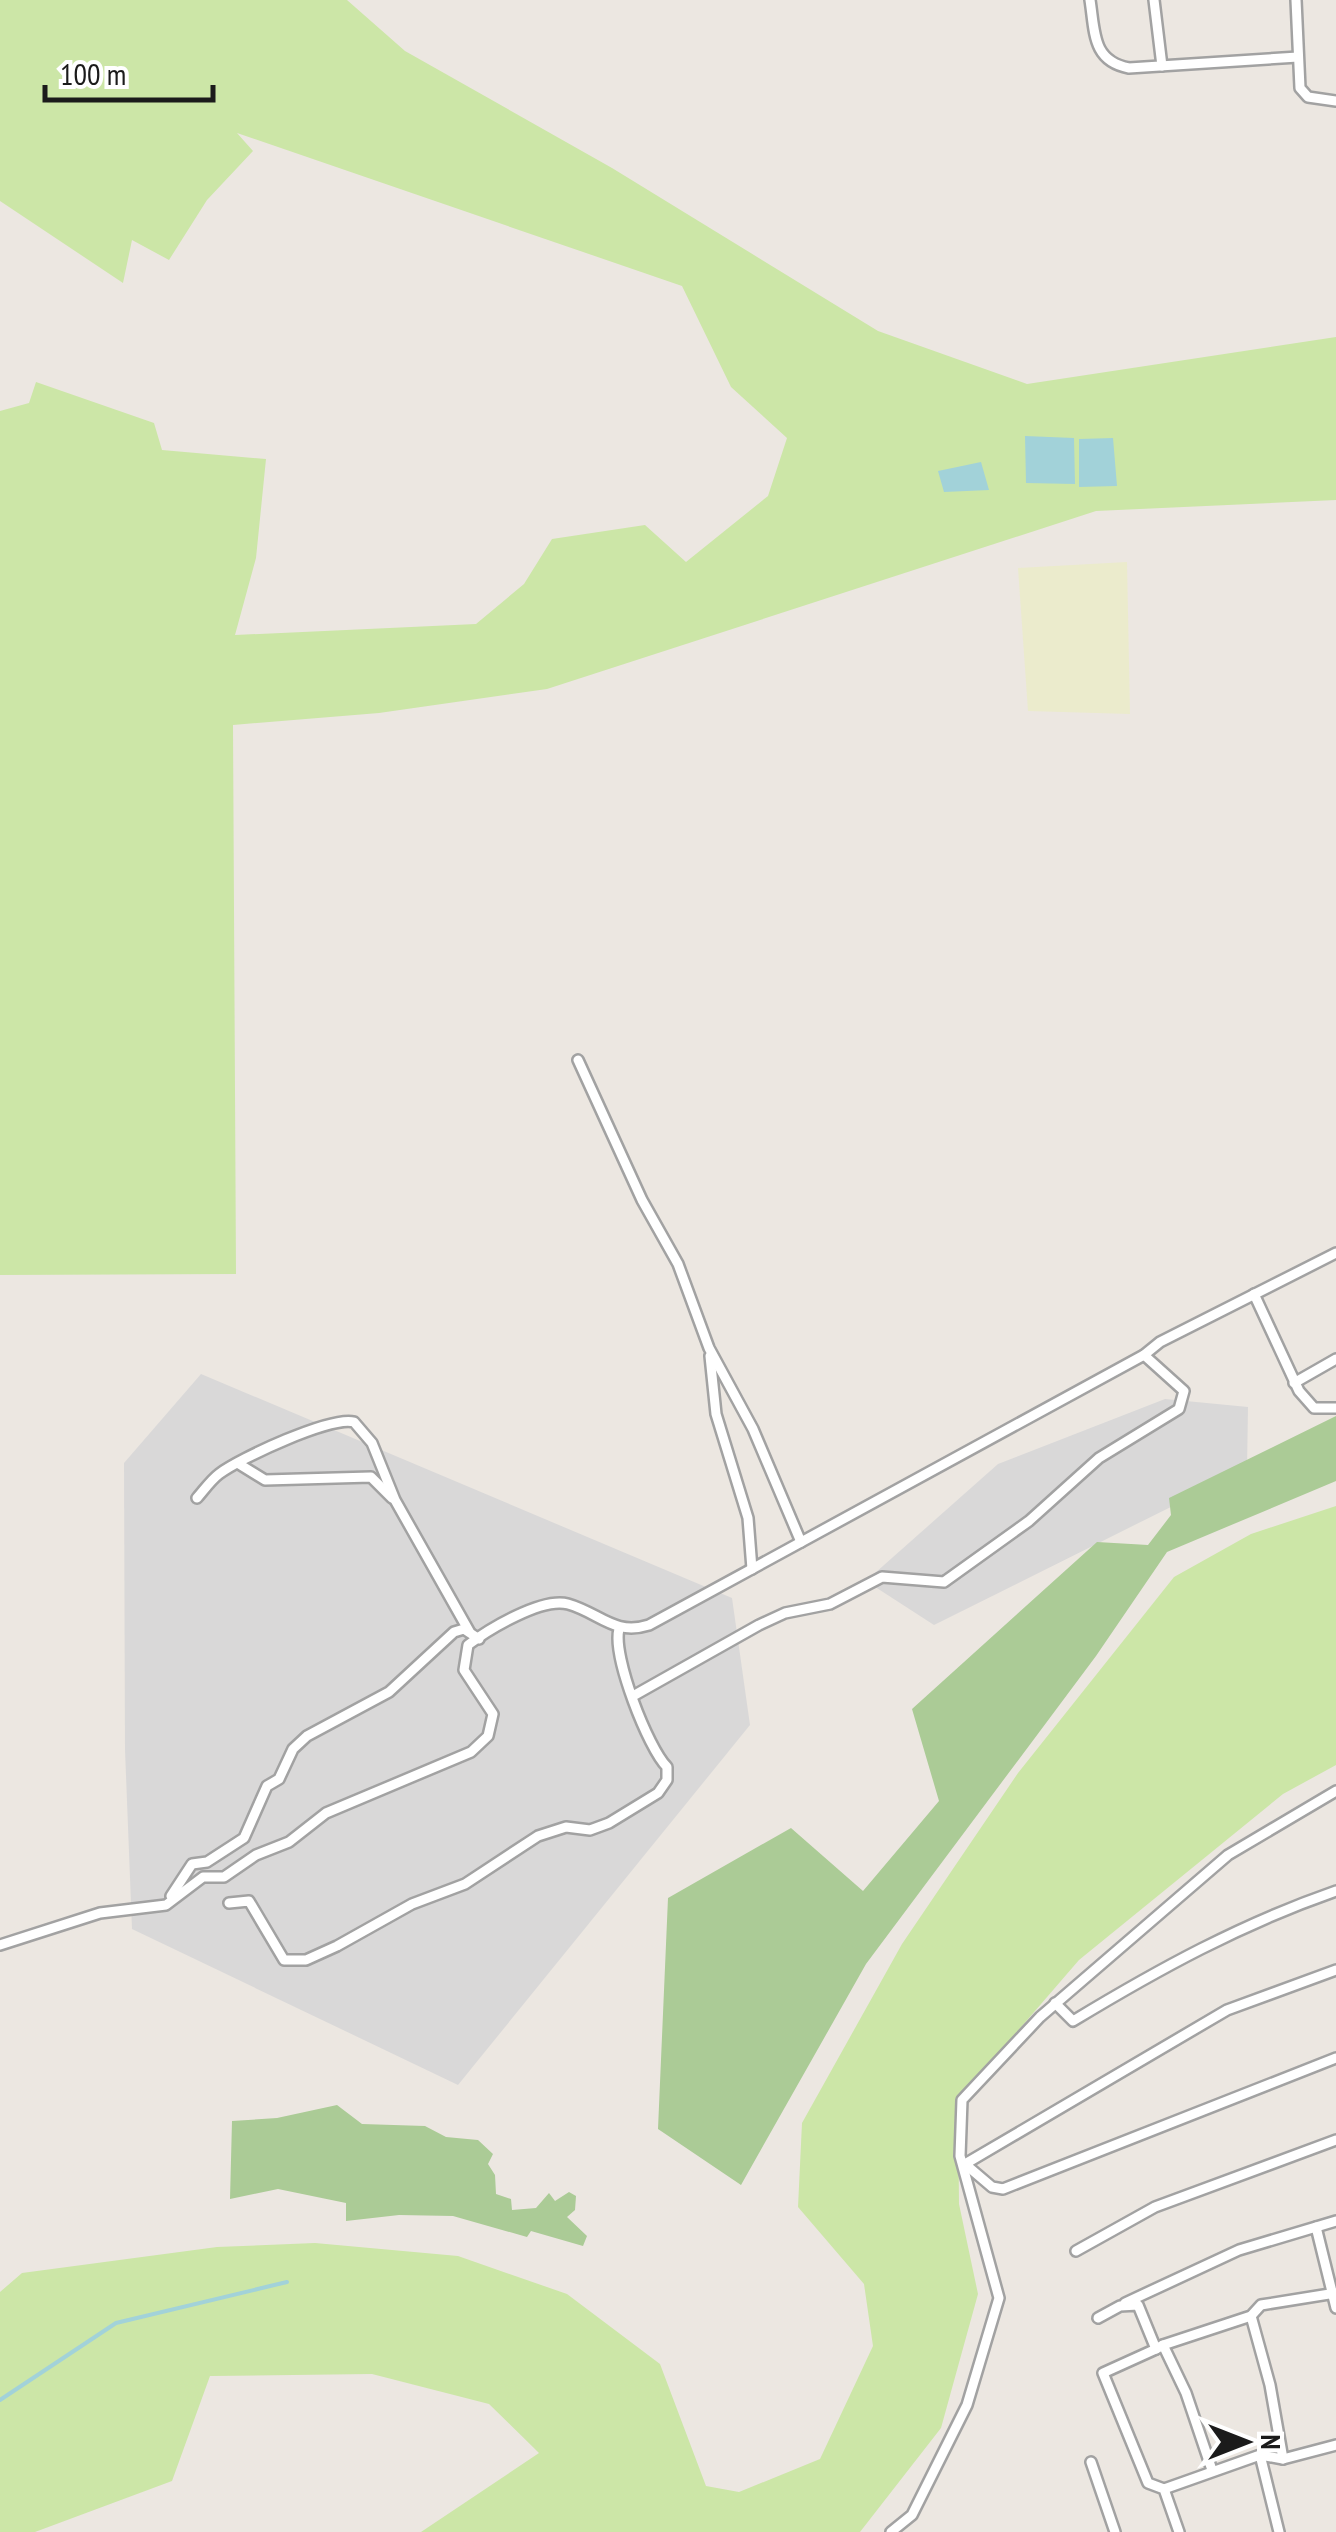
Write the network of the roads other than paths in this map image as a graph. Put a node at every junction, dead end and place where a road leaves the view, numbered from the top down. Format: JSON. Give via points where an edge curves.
{"nodes":[{"id":1,"x":1090,"y":0,"type":"edge"},
{"id":2,"x":1154,"y":0,"type":"edge"},
{"id":3,"x":1296,"y":0,"type":"edge"},
{"id":4,"x":1298,"y":57,"type":"junction"},
{"id":5,"x":1162,"y":66,"type":"junction"},
{"id":6,"x":1336,"y":101,"type":"edge"},
{"id":7,"x":578,"y":1060,"type":"dead end"},
{"id":8,"x":1336,"y":1253,"type":"edge"},
{"id":9,"x":1254,"y":1294,"type":"junction"},
{"id":10,"x":709,"y":1348,"type":"junction"},
{"id":11,"x":1144,"y":1355,"type":"junction"},
{"id":12,"x":1336,"y":1360,"type":"edge"},
{"id":13,"x":1294,"y":1383,"type":"junction"},
{"id":14,"x":1336,"y":1408,"type":"edge"},
{"id":15,"x":239,"y":1464,"type":"junction"},
{"id":16,"x":198,"y":1498,"type":"dead end"},
{"id":17,"x":395,"y":1500,"type":"junction"},
{"id":18,"x":801,"y":1542,"type":"junction"},
{"id":19,"x":752,"y":1569,"type":"junction"},
{"id":20,"x":619,"y":1629,"type":"junction"},
{"id":21,"x":470,"y":1631,"type":"junction"},
{"id":22,"x":479,"y":1638,"type":"junction"},
{"id":23,"x":633,"y":1696,"type":"junction"},
{"id":24,"x":1336,"y":1791,"type":"edge"},
{"id":25,"x":1336,"y":1891,"type":"edge"},
{"id":26,"x":230,"y":1903,"type":"dead end"},
{"id":27,"x":166,"y":1905,"type":"junction"},
{"id":28,"x":0,"y":1945,"type":"edge"},
{"id":29,"x":1336,"y":1970,"type":"edge"},
{"id":30,"x":1056,"y":2003,"type":"junction"},
{"id":31,"x":1336,"y":2058,"type":"edge"},
{"id":32,"x":1336,"y":2140,"type":"edge"},
{"id":33,"x":965,"y":2164,"type":"junction"},
{"id":34,"x":1336,"y":2220,"type":"edge"},
{"id":35,"x":1316,"y":2227,"type":"junction"},
{"id":36,"x":1076,"y":2251,"type":"dead end"},
{"id":37,"x":1334,"y":2294,"type":"edge"},
{"id":38,"x":1120,"y":2306,"type":"junction"},
{"id":39,"x":1336,"y":2308,"type":"edge"},
{"id":40,"x":1252,"y":2316,"type":"junction"},
{"id":41,"x":1098,"y":2318,"type":"dead end"},
{"id":42,"x":1160,"y":2347,"type":"junction"},
{"id":43,"x":1336,"y":2445,"type":"edge"},
{"id":44,"x":1260,"y":2455,"type":"junction"},
{"id":45,"x":1283,"y":2459,"type":"junction"},
{"id":46,"x":1091,"y":2462,"type":"dead end"},
{"id":47,"x":1212,"y":2470,"type":"junction"},
{"id":48,"x":1164,"y":2489,"type":"junction"},
{"id":49,"x":891,"y":2532,"type":"edge"},
{"id":50,"x":1116,"y":2532,"type":"edge"},
{"id":51,"x":1179,"y":2532,"type":"edge"},
{"id":52,"x":1279,"y":2532,"type":"edge"}],
"edges":[{"from":1,"to":5,"type":"street","via":[[1099,52],[1111,65]]},
{"from":2,"to":5,"type":"street"},
{"from":3,"to":4,"type":"street"},
{"from":4,"to":5,"type":"street"},
{"from":4,"to":6,"type":"street","via":[[1302,92]]},
{"from":7,"to":10,"type":"street","via":[[678,1264]]},
{"from":8,"to":9,"type":"street"},
{"from":9,"to":11,"type":"street"},
{"from":9,"to":13,"type":"street"},
{"from":10,"to":18,"type":"street","via":[[753,1429]]},
{"from":10,"to":19,"type":"street","via":[[716,1414],[748,1518]]},
{"from":11,"to":18,"type":"street"},
{"from":11,"to":23,"type":"street","via":[[1184,1391],[1179,1410],[1099,1458],[1049,1506],[962,1571],[944,1582],[882,1578],[830,1604],[786,1613]]},
{"from":12,"to":13,"type":"street"},
{"from":13,"to":14,"type":"street","via":[[1314,1408]]},
{"from":15,"to":16,"type":"street","via":[[219,1474]]},
{"from":15,"to":17,"type":"street","via":[[265,1480],[371,1476]]},
{"from":15,"to":17,"type":"street","via":[[329,1422],[348,1420],[372,1443]]},
{"from":17,"to":21,"type":"street"},
{"from":18,"to":19,"type":"street"},
{"from":19,"to":20,"type":"street","via":[[649,1626]]},
{"from":20,"to":22,"type":"street","via":[[574,1606],[552,1603]]},
{"from":20,"to":23,"type":"street","via":[[617,1656]]},
{"from":21,"to":22,"type":"street"},
{"from":21,"to":27,"type":"street","via":[[454,1632],[389,1692],[307,1736],[267,1786],[244,1838],[208,1862],[192,1864]]},
{"from":22,"to":27,"type":"street","via":[[468,1644],[464,1664],[492,1709],[491,1730],[480,1746],[326,1813],[289,1842],[224,1876],[203,1877]]},
{"from":23,"to":26,"type":"street","via":[[667,1780],[658,1793],[609,1823],[538,1836],[465,1884],[300,1961],[284,1960],[249,1901]]},
{"from":24,"to":30,"type":"street","via":[[1228,1856]]},
{"from":25,"to":30,"type":"street","via":[[1181,1955],[1073,2021]]},
{"from":27,"to":28,"type":"street","via":[[100,1914]]},
{"from":29,"to":33,"type":"street","via":[[1226,2010]]},
{"from":30,"to":33,"type":"street","via":[[962,2100]]},
{"from":31,"to":33,"type":"street","via":[[1003,2189],[992,2188]]},
{"from":32,"to":36,"type":"street","via":[[1155,2207]]},
{"from":33,"to":49,"type":"street","via":[[999,2298],[967,2406],[912,2516]]},
{"from":34,"to":35,"type":"street"},
{"from":35,"to":37,"type":"street"},
{"from":35,"to":38,"type":"street","via":[[1239,2250]]},
{"from":37,"to":39,"type":"street"},
{"from":37,"to":40,"type":"street","via":[[1261,2305]]},
{"from":38,"to":41,"type":"street"},
{"from":38,"to":42,"type":"street","via":[[1138,2304]]},
{"from":40,"to":42,"type":"street"},
{"from":40,"to":45,"type":"street"},
{"from":42,"to":47,"type":"street","via":[[1186,2393]]},
{"from":42,"to":48,"type":"street","via":[[1103,2373],[1148,2483]]},
{"from":43,"to":45,"type":"street"},
{"from":44,"to":45,"type":"street"},
{"from":44,"to":47,"type":"street"},
{"from":44,"to":52,"type":"street"},
{"from":46,"to":50,"type":"street"},
{"from":47,"to":48,"type":"street"},
{"from":48,"to":51,"type":"street"}]}
